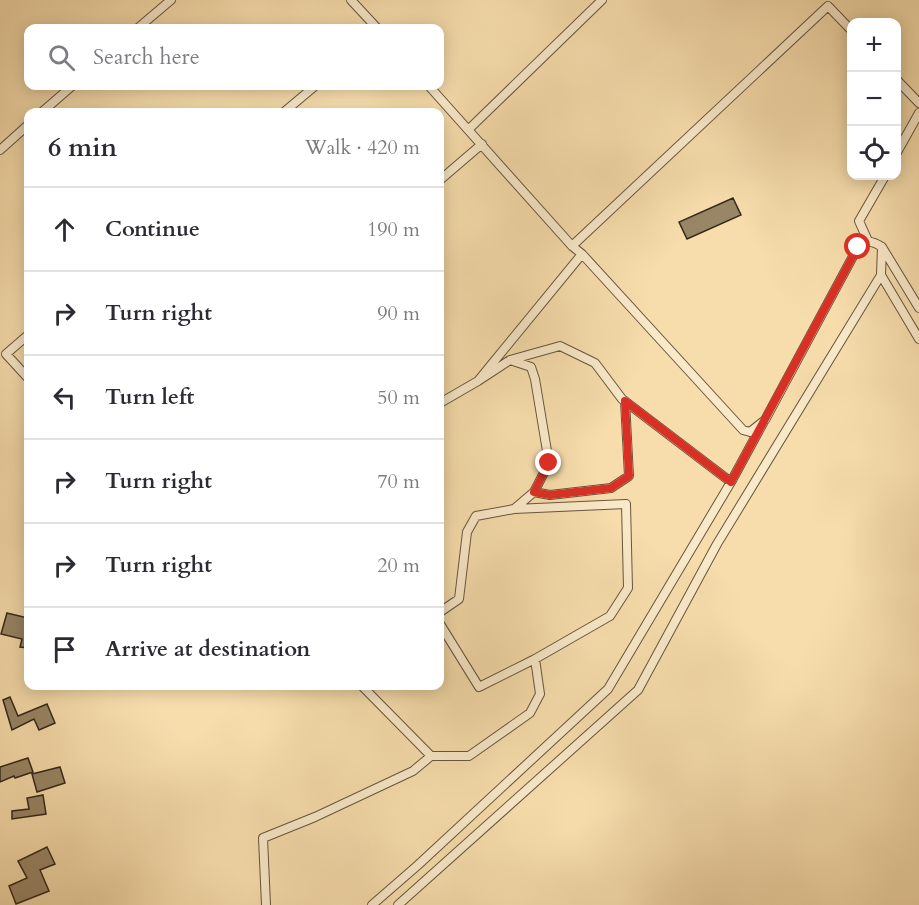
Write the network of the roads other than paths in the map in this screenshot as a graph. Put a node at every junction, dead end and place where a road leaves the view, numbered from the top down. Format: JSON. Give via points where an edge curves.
{"nodes":[{"id":1,"x":171,"y":0,"type":"edge"},
{"id":2,"x":351,"y":0,"type":"edge"},
{"id":3,"x":602,"y":0,"type":"edge"},
{"id":4,"x":828,"y":2,"type":"edge"},
{"id":5,"x":143,"y":24,"type":"edge"},
{"id":6,"x":373,"y":24,"type":"edge"},
{"id":7,"x":847,"y":25,"type":"edge"},
{"id":8,"x":901,"y":83,"type":"edge"},
{"id":9,"x":67,"y":90,"type":"edge"},
{"id":10,"x":310,"y":90,"type":"edge"},
{"id":11,"x":433,"y":90,"type":"edge"},
{"id":12,"x":919,"y":103,"type":"edge"},
{"id":13,"x":47,"y":108,"type":"edge"},
{"id":14,"x":289,"y":108,"type":"edge"},
{"id":15,"x":919,"y":113,"type":"edge"},
{"id":16,"x":24,"y":129,"type":"edge"},
{"id":17,"x":469,"y":129,"type":"junction"},
{"id":18,"x":482,"y":144,"type":"junction"},
{"id":19,"x":901,"y":147,"type":"edge"},
{"id":20,"x":0,"y":150,"type":"edge"},
{"id":21,"x":444,"y":177,"type":"edge"},
{"id":22,"x":883,"y":180,"type":"edge"},
{"id":23,"x":868,"y":241,"type":"junction"},
{"id":24,"x":572,"y":246,"type":"junction"},
{"id":25,"x":882,"y":247,"type":"junction"},
{"id":26,"x":582,"y":254,"type":"junction"},
{"id":27,"x":881,"y":275,"type":"junction"},
{"id":28,"x":919,"y":308,"type":"edge"},
{"id":29,"x":24,"y":338,"type":"edge"},
{"id":30,"x":919,"y":339,"type":"edge"},
{"id":31,"x":510,"y":360,"type":"junction"},
{"id":32,"x":24,"y":374,"type":"edge"},
{"id":33,"x":478,"y":381,"type":"junction"},
{"id":34,"x":625,"y":401,"type":"junction"},
{"id":35,"x":444,"y":402,"type":"edge"},
{"id":36,"x":765,"y":420,"type":"junction"},
{"id":37,"x":731,"y":482,"type":"junction"},
{"id":38,"x":534,"y":492,"type":"junction"},
{"id":39,"x":514,"y":509,"type":"junction"},
{"id":40,"x":444,"y":609,"type":"edge"},
{"id":41,"x":444,"y":630,"type":"edge"},
{"id":42,"x":536,"y":659,"type":"junction"},
{"id":43,"x":366,"y":690,"type":"edge"},
{"id":44,"x":431,"y":756,"type":"junction"},
{"id":45,"x":266,"y":905,"type":"edge"},
{"id":46,"x":372,"y":905,"type":"edge"},
{"id":47,"x":398,"y":905,"type":"edge"}],
"edges":[{"from":1,"to":5,"type":"street"},
{"from":2,"to":6,"type":"street"},
{"from":3,"to":17,"type":"street"},
{"from":4,"to":7,"type":"street"},
{"from":4,"to":24,"type":"street"},
{"from":8,"to":12,"type":"street"},
{"from":9,"to":13,"type":"street"},
{"from":10,"to":14,"type":"street"},
{"from":11,"to":17,"type":"street"},
{"from":15,"to":19,"type":"street"},
{"from":16,"to":20,"type":"street"},
{"from":17,"to":18,"type":"street"},
{"from":18,"to":21,"type":"street"},
{"from":18,"to":24,"type":"street"},
{"from":22,"to":23,"type":"street","via":[[859,221]]},
{"from":23,"to":25,"type":"street"},
{"from":23,"to":36,"type":"street","via":[[858,247]]},
{"from":24,"to":26,"type":"street"},
{"from":25,"to":27,"type":"street"},
{"from":25,"to":28,"type":"street"},
{"from":26,"to":33,"type":"street"},
{"from":26,"to":36,"type":"street","via":[[743,429],[750,432]]},
{"from":27,"to":30,"type":"street"},
{"from":27,"to":47,"type":"street","via":[[717,544],[638,690]]},
{"from":29,"to":32,"type":"street","via":[[6,354]]},
{"from":31,"to":33,"type":"street"},
{"from":31,"to":34,"type":"street","via":[[560,346],[595,363]]},
{"from":31,"to":38,"type":"street","via":[[531,367],[535,379],[549,463]]},
{"from":33,"to":35,"type":"street"},
{"from":34,"to":37,"type":"street"},
{"from":34,"to":38,"type":"street","via":[[629,476],[611,488],[550,495]]},
{"from":36,"to":37,"type":"street"},
{"from":37,"to":46,"type":"street","via":[[608,689]]},
{"from":38,"to":39,"type":"street"},
{"from":39,"to":40,"type":"street","via":[[476,516],[467,532],[459,599]]},
{"from":39,"to":42,"type":"street","via":[[626,504],[628,588],[610,616]]},
{"from":41,"to":42,"type":"street","via":[[479,687]]},
{"from":42,"to":44,"type":"street","via":[[540,694],[530,713],[469,756]]},
{"from":43,"to":44,"type":"street"},
{"from":44,"to":45,"type":"street","via":[[413,771],[263,838]]}]}
